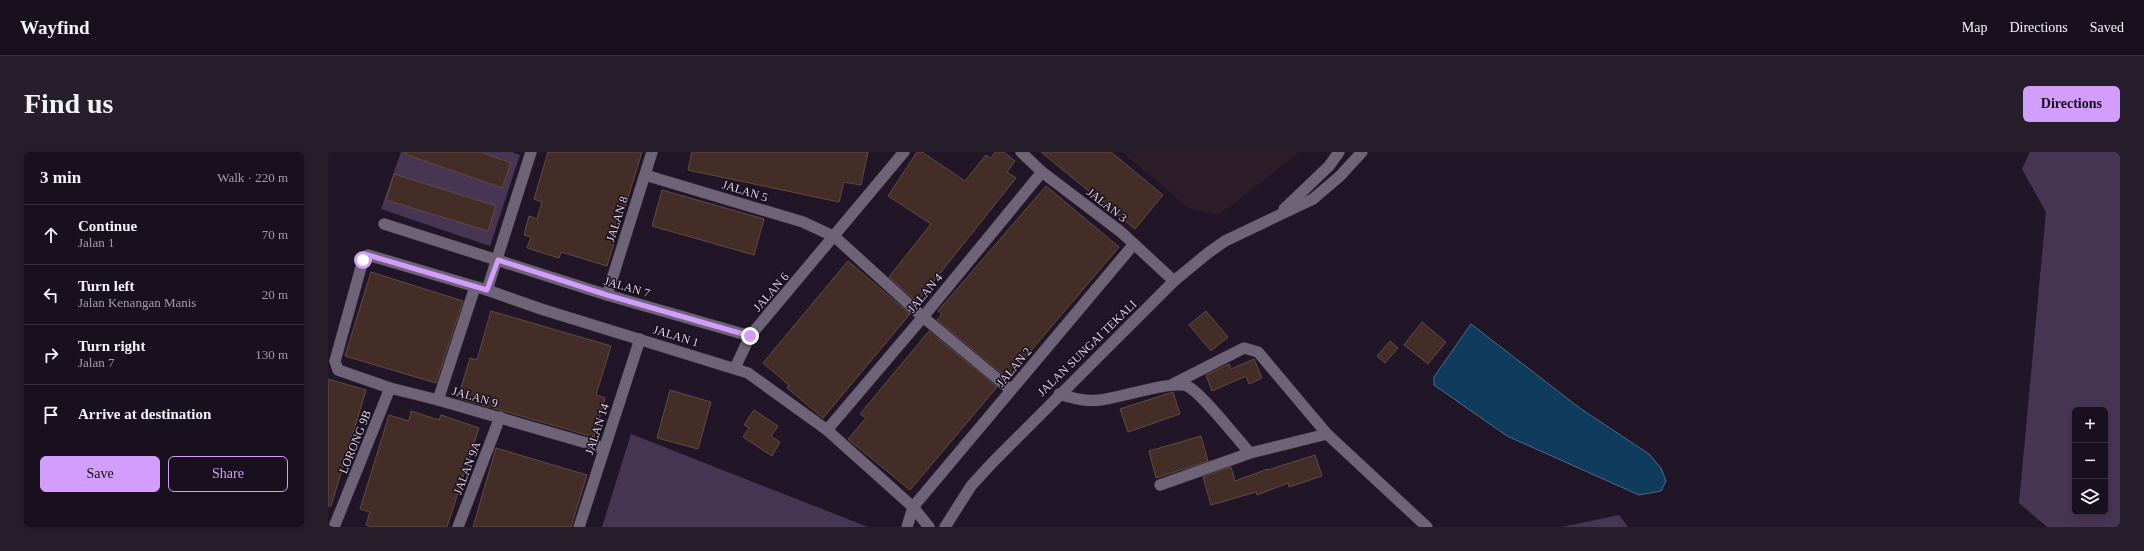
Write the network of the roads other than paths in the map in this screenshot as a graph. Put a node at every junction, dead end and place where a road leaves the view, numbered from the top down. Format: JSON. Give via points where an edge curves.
{"nodes":[{"id":1,"x":531,"y":152,"type":"edge"},
{"id":2,"x":652,"y":152,"type":"edge"},
{"id":3,"x":904,"y":152,"type":"edge"},
{"id":4,"x":1022,"y":152,"type":"edge"},
{"id":5,"x":1339,"y":152,"type":"edge"},
{"id":6,"x":1362,"y":152,"type":"edge"},
{"id":7,"x":1042,"y":172,"type":"junction"},
{"id":8,"x":645,"y":175,"type":"junction"},
{"id":9,"x":1274,"y":218,"type":"junction"},
{"id":10,"x":384,"y":224,"type":"dead end"},
{"id":11,"x":835,"y":237,"type":"junction"},
{"id":12,"x":1134,"y":244,"type":"junction"},
{"id":13,"x":498,"y":260,"type":"junction"},
{"id":14,"x":1174,"y":281,"type":"junction"},
{"id":15,"x":475,"y":287,"type":"junction"},
{"id":16,"x":487,"y":290,"type":"junction"},
{"id":17,"x":607,"y":295,"type":"junction"},
{"id":18,"x":923,"y":317,"type":"junction"},
{"id":19,"x":750,"y":336,"type":"junction"},
{"id":20,"x":640,"y":339,"type":"junction"},
{"id":21,"x":735,"y":368,"type":"junction"},
{"id":22,"x":338,"y":370,"type":"joint"},
{"id":23,"x":1173,"y":384,"type":"junction"},
{"id":24,"x":390,"y":388,"type":"junction"},
{"id":25,"x":1012,"y":390,"type":"junction"},
{"id":26,"x":1059,"y":394,"type":"junction"},
{"id":27,"x":438,"y":400,"type":"junction"},
{"id":28,"x":500,"y":417,"type":"junction"},
{"id":29,"x":827,"y":430,"type":"junction"},
{"id":30,"x":1327,"y":434,"type":"junction"},
{"id":31,"x":604,"y":448,"type":"junction"},
{"id":32,"x":1250,"y":453,"type":"junction"},
{"id":33,"x":1160,"y":485,"type":"dead end"},
{"id":34,"x":913,"y":507,"type":"junction"},
{"id":35,"x":334,"y":527,"type":"edge"},
{"id":36,"x":458,"y":527,"type":"edge"},
{"id":37,"x":579,"y":527,"type":"edge"},
{"id":38,"x":907,"y":527,"type":"edge"},
{"id":39,"x":929,"y":527,"type":"edge"},
{"id":40,"x":945,"y":527,"type":"edge"},
{"id":41,"x":1427,"y":527,"type":"edge"}],
"edges":[{"from":1,"to":13,"type":"street"},
{"from":2,"to":8,"type":"street","name":"JALAN 8"},
{"from":3,"to":11,"type":"street","name":"JALAN 6"},
{"from":4,"to":7,"type":"street","name":"JALAN 3"},
{"from":5,"to":9,"type":"street","name":"JALAN SUNGAI TEKALI","via":[[1329,166]]},
{"from":6,"to":9,"type":"street","name":"JALAN SUNGAI TEKALI","via":[[1340,176],[1313,199]]},
{"from":7,"to":12,"type":"street","name":"JALAN 3"},
{"from":7,"to":18,"type":"street","name":"JALAN 4"},
{"from":8,"to":11,"type":"street","name":"JALAN 5","via":[[803,222]]},
{"from":8,"to":17,"type":"street","name":"JALAN 8"},
{"from":9,"to":14,"type":"street","name":"JALAN SUNGAI TEKALI","via":[[1226,241]]},
{"from":10,"to":13,"type":"street","name":"JALAN 7"},
{"from":11,"to":18,"type":"street"},
{"from":11,"to":19,"type":"street","name":"JALAN 6"},
{"from":12,"to":14,"type":"street","name":"JALAN 3"},
{"from":12,"to":25,"type":"street","name":"JALAN 2"},
{"from":13,"to":16,"type":"street"},
{"from":13,"to":17,"type":"street","name":"JALAN 7"},
{"from":14,"to":26,"type":"street","name":"JALAN SUNGAI TEKALI"},
{"from":15,"to":16,"type":"street","name":"JALAN 1"},
{"from":15,"to":22,"type":"street","name":"JALAN 1","via":[[368,255],[362,263],[335,361]]},
{"from":15,"to":27,"type":"street"},
{"from":16,"to":20,"type":"street","name":"JALAN 1"},
{"from":17,"to":19,"type":"street","name":"JALAN 7"},
{"from":18,"to":25,"type":"street"},
{"from":18,"to":29,"type":"street","name":"JALAN 4"},
{"from":19,"to":21,"type":"street","name":"JALAN 6"},
{"from":20,"to":21,"type":"street","name":"JALAN 1"},
{"from":20,"to":31,"type":"street","name":"JALAN 14"},
{"from":21,"to":29,"type":"street","name":"JALAN 1","via":[[748,373]]},
{"from":22,"to":24,"type":"street","name":"JALAN 9"},
{"from":23,"to":26,"type":"street","via":[[1100,400],[1081,401]]},
{"from":23,"to":30,"type":"street","via":[[1244,348],[1250,348],[1258,352]]},
{"from":23,"to":32,"type":"street","via":[[1187,386],[1196,393]]},
{"from":24,"to":27,"type":"street","name":"JALAN 9"},
{"from":24,"to":35,"type":"street","name":"LORONG 9B"},
{"from":25,"to":34,"type":"street","name":"JALAN 2"},
{"from":26,"to":40,"type":"street","name":"JALAN SUNGAI TEKALI","via":[[971,486]]},
{"from":27,"to":28,"type":"street","name":"JALAN 9"},
{"from":28,"to":31,"type":"street","name":"JALAN 9"},
{"from":28,"to":36,"type":"street","name":"JALAN 9A"},
{"from":29,"to":34,"type":"street","name":"JALAN 1"},
{"from":30,"to":32,"type":"street"},
{"from":30,"to":41,"type":"street"},
{"from":31,"to":37,"type":"street","name":"JALAN 14"},
{"from":32,"to":33,"type":"street"},
{"from":34,"to":38,"type":"street"},
{"from":34,"to":39,"type":"street","name":"JALAN 1"}]}
